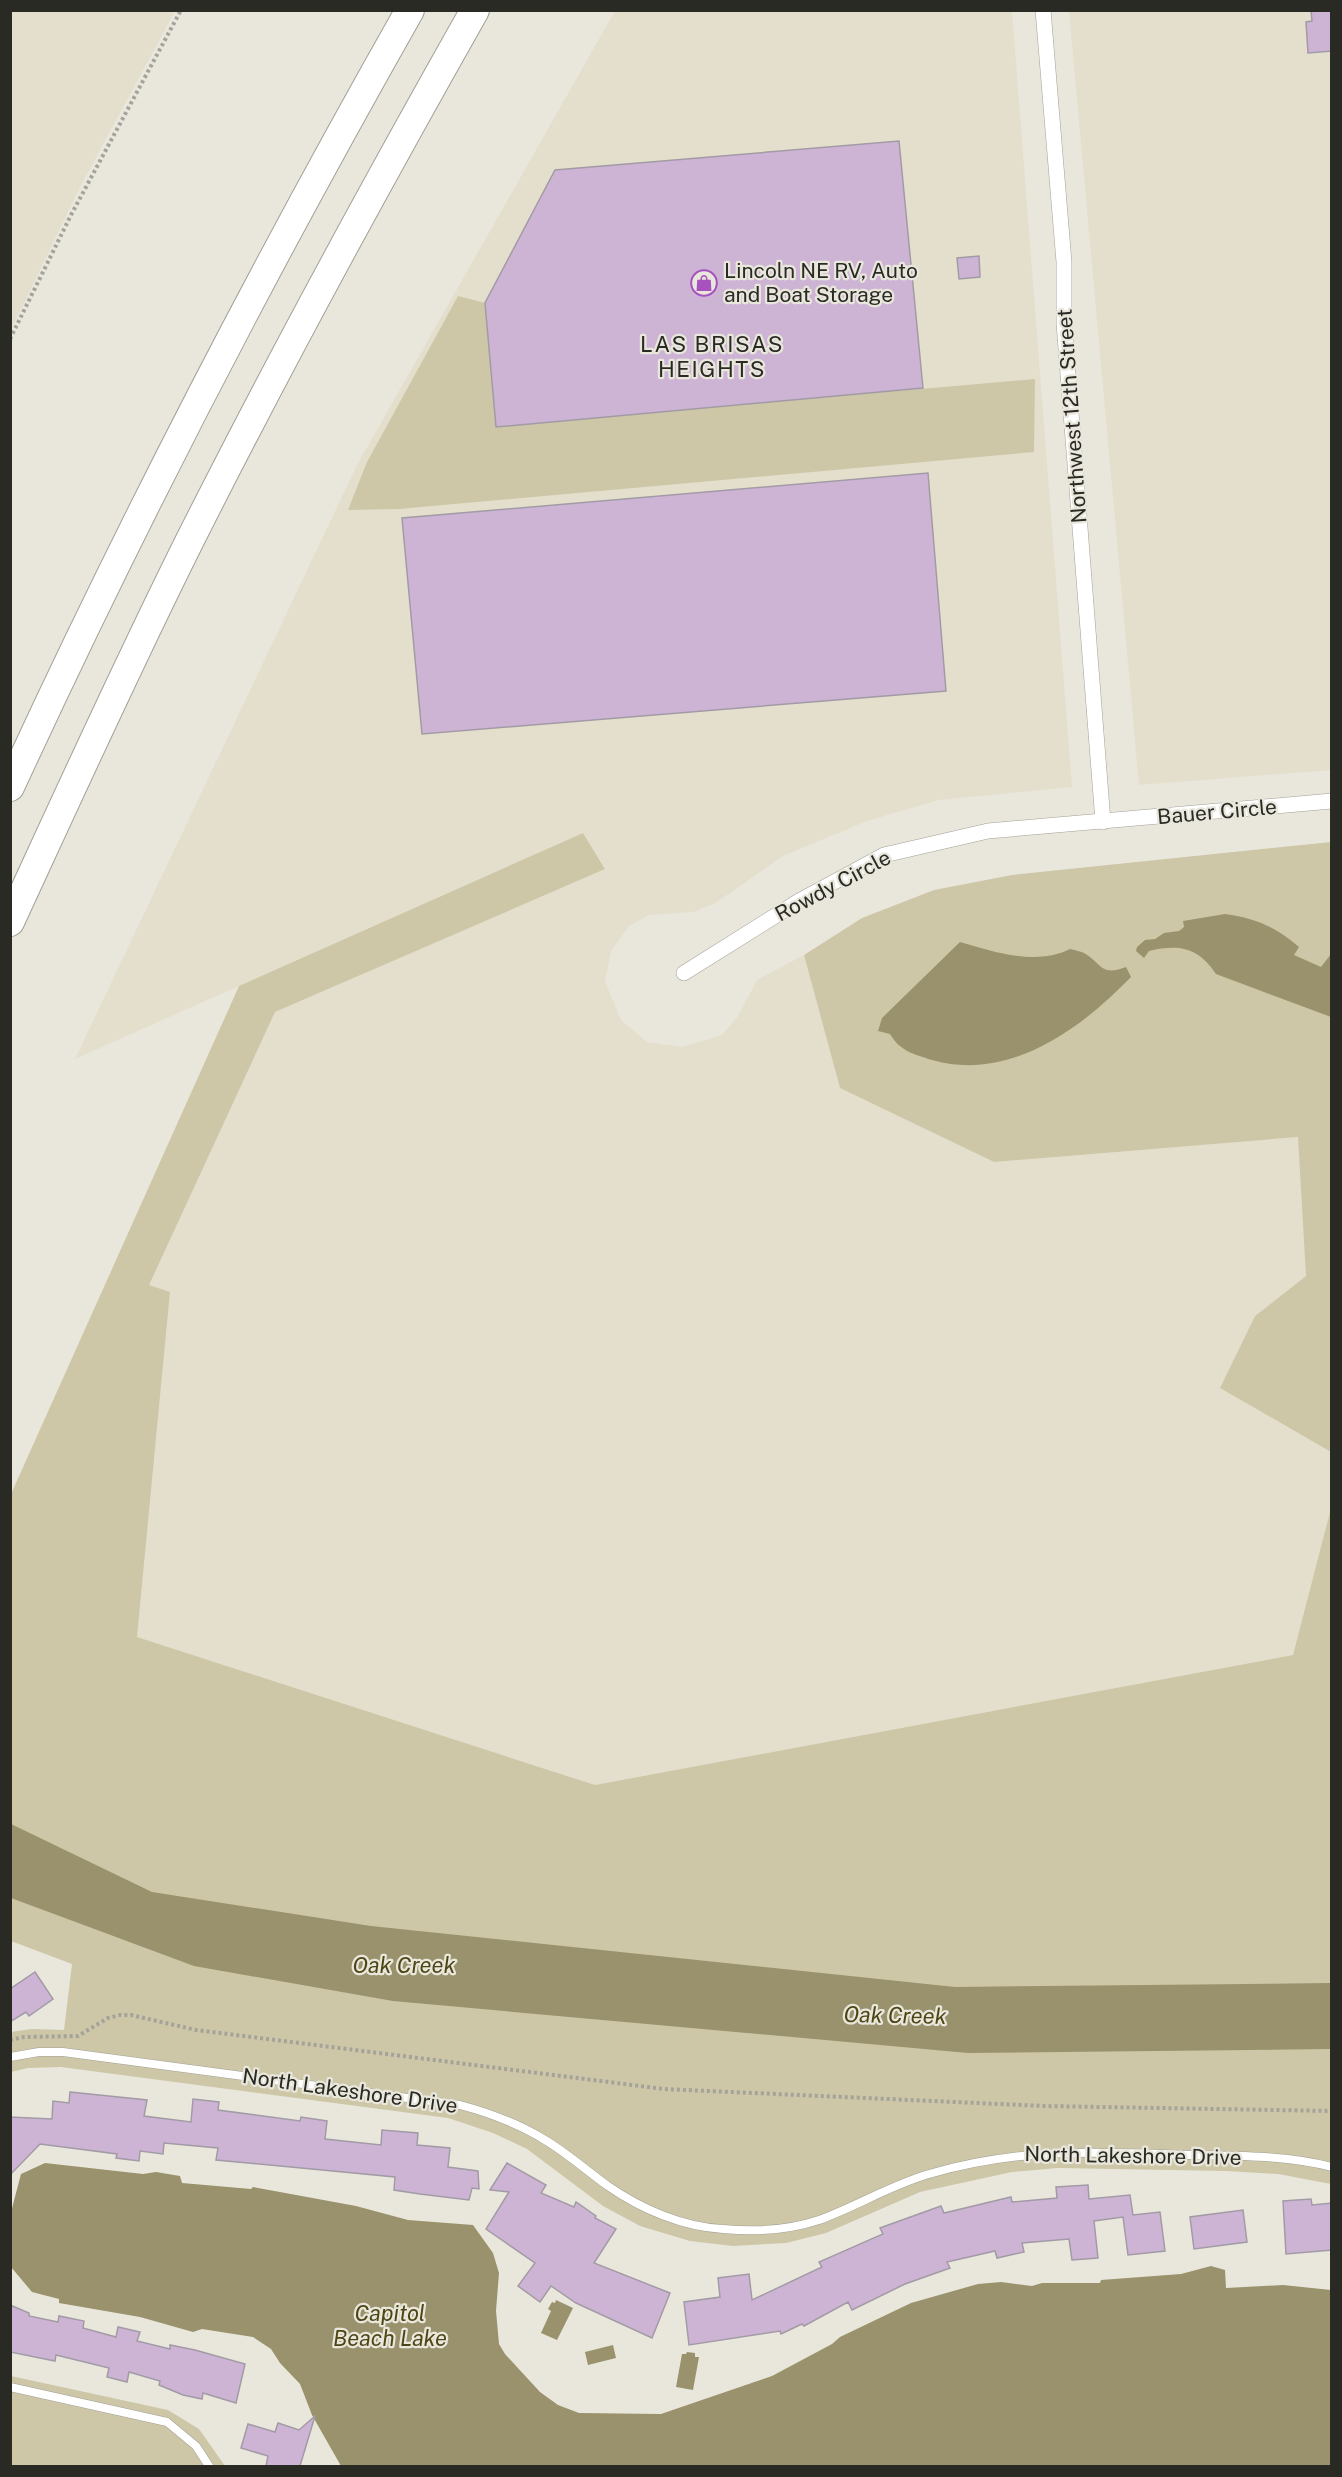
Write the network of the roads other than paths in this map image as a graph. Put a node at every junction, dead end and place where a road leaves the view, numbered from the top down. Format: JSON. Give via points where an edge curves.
{"nodes":[{"id":1,"x":410,"y":10,"type":"edge"},
{"id":2,"x":475,"y":10,"type":"edge"},
{"id":3,"x":1043,"y":10,"type":"edge"},
{"id":4,"x":10,"y":787,"type":"edge"},
{"id":5,"x":1332,"y":801,"type":"edge"},
{"id":6,"x":1103,"y":822,"type":"junction"},
{"id":7,"x":10,"y":922,"type":"edge"},
{"id":8,"x":684,"y":973,"type":"dead end"},
{"id":9,"x":10,"y":2057,"type":"edge"},
{"id":10,"x":1332,"y":2167,"type":"edge"},
{"id":11,"x":10,"y":2387,"type":"edge"},
{"id":12,"x":209,"y":2466,"type":"edge"}],
"edges":[{"from":1,"to":4,"type":"highway","via":[[235,329],[146,503]]},
{"from":2,"to":7,"type":"highway","via":[[317,295],[195,531]]},
{"from":3,"to":6,"type":"street","name":"Northwest 12th Street"},
{"from":5,"to":6,"type":"street","name":"Bauer Circle"},
{"from":6,"to":8,"type":"street","name":"Rowdy Circle","via":[[988,831],[884,855],[799,901]]},
{"from":9,"to":10,"type":"lane","name":"North Lakeshore Drive","via":[[63,2052],[460,2105],[546,2140],[635,2203],[660,2214],[721,2229],[757,2231],[816,2221],[911,2179],[972,2162],[1021,2154],[1064,2151],[1205,2155],[1280,2159]]},
{"from":11,"to":12,"type":"lane","via":[[166,2422],[196,2446]]}]}
